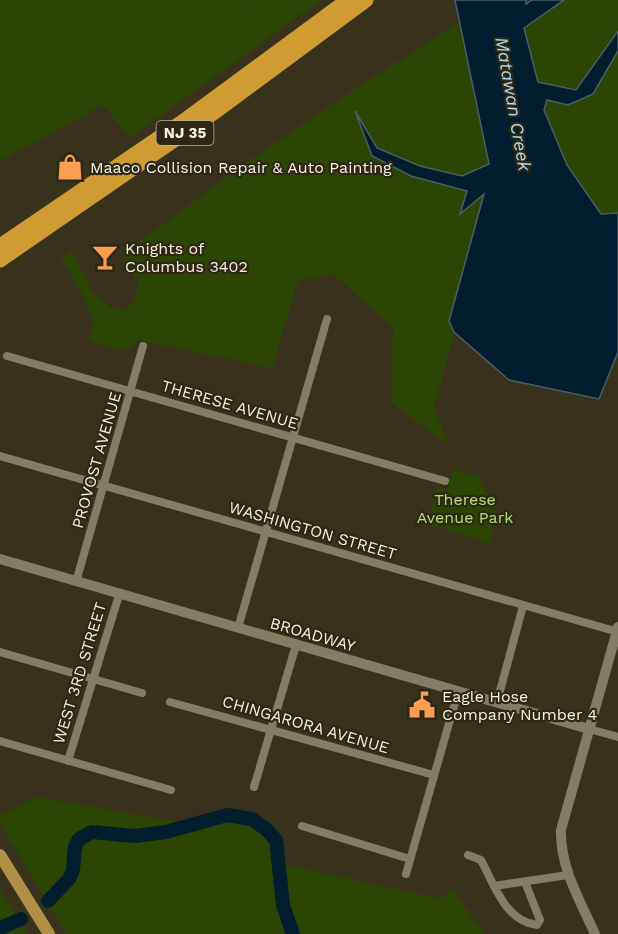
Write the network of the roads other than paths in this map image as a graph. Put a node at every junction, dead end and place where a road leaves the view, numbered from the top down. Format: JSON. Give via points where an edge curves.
{"nodes":[{"id":1,"x":348,"y":0,"type":"edge"},
{"id":2,"x":366,"y":0,"type":"edge"},
{"id":3,"x":0,"y":246,"type":"edge"},
{"id":4,"x":0,"y":260,"type":"edge"},
{"id":5,"x":327,"y":319,"type":"dead end"},
{"id":6,"x":143,"y":346,"type":"dead end"},
{"id":7,"x":7,"y":356,"type":"dead end"},
{"id":8,"x":131,"y":392,"type":"junction"},
{"id":9,"x":293,"y":438,"type":"junction"},
{"id":10,"x":0,"y":456,"type":"edge"},
{"id":11,"x":446,"y":481,"type":"dead end"},
{"id":12,"x":104,"y":486,"type":"junction"},
{"id":13,"x":266,"y":532,"type":"junction"},
{"id":14,"x":0,"y":559,"type":"edge"},
{"id":15,"x":76,"y":582,"type":"junction"},
{"id":16,"x":119,"y":594,"type":"junction"},
{"id":17,"x":523,"y":606,"type":"junction"},
{"id":18,"x":238,"y":628,"type":"junction"},
{"id":19,"x":618,"y":631,"type":"edge"},
{"id":20,"x":296,"y":645,"type":"junction"},
{"id":21,"x":0,"y":652,"type":"edge"},
{"id":22,"x":94,"y":679,"type":"junction"},
{"id":23,"x":458,"y":692,"type":"junction"},
{"id":24,"x":142,"y":693,"type":"dead end"},
{"id":25,"x":170,"y":702,"type":"dead end"},
{"id":26,"x":497,"y":702,"type":"junction"},
{"id":27,"x":589,"y":729,"type":"junction"},
{"id":28,"x":271,"y":730,"type":"junction"},
{"id":29,"x":618,"y":737,"type":"edge"},
{"id":30,"x":0,"y":741,"type":"edge"},
{"id":31,"x":68,"y":761,"type":"junction"},
{"id":32,"x":434,"y":776,"type":"junction"},
{"id":33,"x":254,"y":788,"type":"dead end"},
{"id":34,"x":171,"y":790,"type":"dead end"},
{"id":35,"x":302,"y":826,"type":"dead end"},
{"id":36,"x":0,"y":855,"type":"edge"},
{"id":37,"x":468,"y":855,"type":"dead end"},
{"id":38,"x":410,"y":859,"type":"junction"},
{"id":39,"x":406,"y":874,"type":"dead end"},
{"id":40,"x":568,"y":875,"type":"junction"},
{"id":41,"x":525,"y":882,"type":"junction"},
{"id":42,"x":494,"y":886,"type":"junction"},
{"id":43,"x":49,"y":934,"type":"edge"},
{"id":44,"x":595,"y":934,"type":"edge"}],
"edges":[{"from":1,"to":3,"type":"highway","number":"NJ 35","via":[[181,123]]},
{"from":2,"to":4,"type":"highway","number":"NJ 35","via":[[216,111]]},
{"from":5,"to":9,"type":"street"},
{"from":6,"to":8,"type":"street","name":"PROVOST AVENUE"},
{"from":7,"to":8,"type":"street","name":"THERESE AVENUE"},
{"from":8,"to":9,"type":"street","name":"THERESE AVENUE"},
{"from":8,"to":12,"type":"street","name":"PROVOST AVENUE"},
{"from":9,"to":11,"type":"street","name":"THERESE AVENUE"},
{"from":9,"to":13,"type":"street"},
{"from":10,"to":12,"type":"street","name":"WASHINGTON STREET"},
{"from":12,"to":13,"type":"street","name":"WASHINGTON STREET"},
{"from":12,"to":15,"type":"street","name":"PROVOST AVENUE"},
{"from":13,"to":17,"type":"street","name":"WASHINGTON STREET"},
{"from":13,"to":18,"type":"street"},
{"from":14,"to":15,"type":"main road","name":"BROADWAY"},
{"from":15,"to":16,"type":"main road","name":"BROADWAY"},
{"from":16,"to":18,"type":"main road","name":"BROADWAY"},
{"from":16,"to":22,"type":"street","name":"WEST 3RD STREET"},
{"from":17,"to":19,"type":"street","name":"WASHINGTON STREET"},
{"from":17,"to":26,"type":"street"},
{"from":18,"to":20,"type":"main road","name":"BROADWAY"},
{"from":19,"to":27,"type":"main road"},
{"from":20,"to":23,"type":"main road","name":"BROADWAY"},
{"from":20,"to":28,"type":"street"},
{"from":21,"to":22,"type":"street"},
{"from":22,"to":24,"type":"street"},
{"from":22,"to":31,"type":"street","name":"WEST 3RD STREET"},
{"from":23,"to":26,"type":"main road","name":"BROADWAY"},
{"from":23,"to":32,"type":"street"},
{"from":25,"to":28,"type":"street","name":"CHINGARORA AVENUE"},
{"from":26,"to":27,"type":"main road","name":"BROADWAY"},
{"from":27,"to":29,"type":"street","name":"BROADWAY"},
{"from":27,"to":40,"type":"main road","via":[[561,830]]},
{"from":28,"to":32,"type":"street","name":"CHINGARORA AVENUE"},
{"from":28,"to":33,"type":"street"},
{"from":30,"to":31,"type":"street"},
{"from":31,"to":34,"type":"street"},
{"from":32,"to":38,"type":"street"},
{"from":35,"to":38,"type":"street"},
{"from":36,"to":43,"type":"main road"},
{"from":37,"to":42,"type":"street","via":[[481,860]]},
{"from":38,"to":39,"type":"street"},
{"from":40,"to":41,"type":"street"},
{"from":40,"to":44,"type":"main road"},
{"from":41,"to":42,"type":"street"},
{"from":41,"to":42,"type":"street","via":[[540,920],[537,925],[516,916]]}]}
